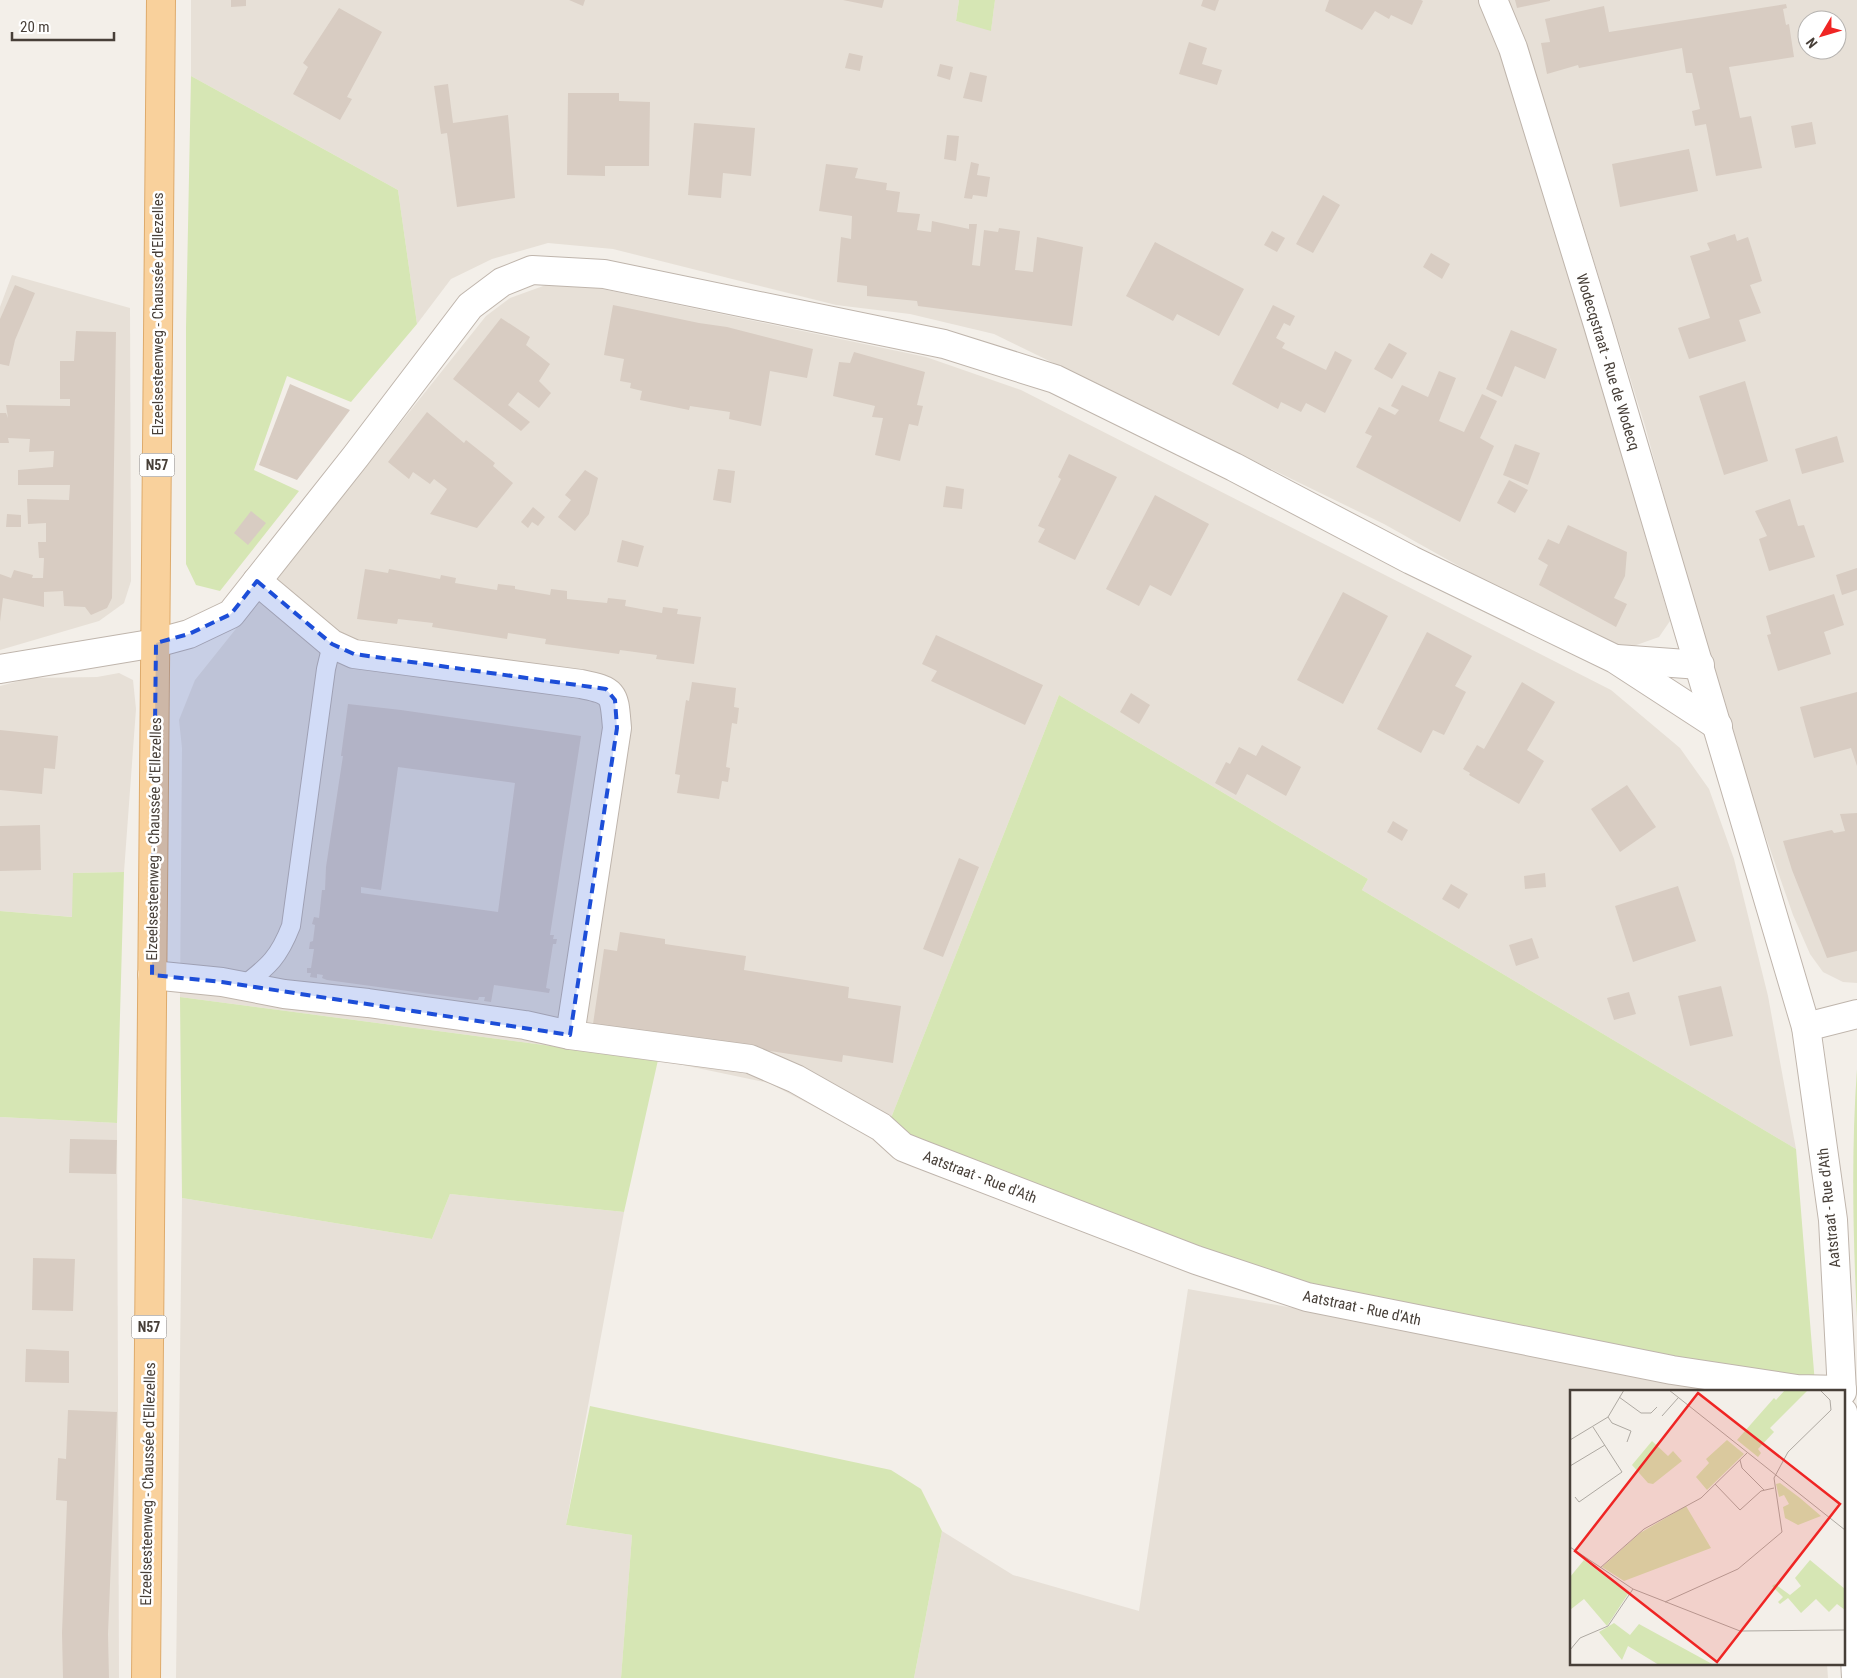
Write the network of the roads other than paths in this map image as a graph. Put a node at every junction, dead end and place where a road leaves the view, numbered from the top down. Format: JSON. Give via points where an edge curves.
{"nodes":[{"id":1,"x":161,"y":0,"type":"edge"},
{"id":2,"x":1493,"y":0,"type":"edge"},
{"id":3,"x":257,"y":581,"type":"junction"},
{"id":4,"x":156,"y":643,"type":"junction"},
{"id":5,"x":332,"y":644,"type":"junction"},
{"id":6,"x":1615,"y":659,"type":"junction"},
{"id":7,"x":1700,"y":665,"type":"junction"},
{"id":8,"x":0,"y":669,"type":"edge"},
{"id":9,"x":1718,"y":726,"type":"junction"},
{"id":10,"x":152,"y":976,"type":"junction"},
{"id":11,"x":243,"y":986,"type":"junction"},
{"id":12,"x":1857,"y":1014,"type":"edge"},
{"id":13,"x":1806,"y":1027,"type":"junction"},
{"id":14,"x":570,"y":1035,"type":"junction"},
{"id":15,"x":1803,"y":1390,"type":"edge"},
{"id":16,"x":1842,"y":1390,"type":"edge"},
{"id":17,"x":1844,"y":1438,"type":"edge"},
{"id":18,"x":146,"y":1678,"type":"edge"},
{"id":19,"x":1856,"y":1678,"type":"edge"}],
"edges":[{"from":1,"to":4,"type":"main road","name":"Elzeelsesteenweg - Chaussée d'Ellezelles","number":"N57"},
{"from":2,"to":7,"type":"street","name":"Wodecqstraat - Rue de Wodecq","via":[[1516,58]]},
{"from":3,"to":4,"type":"street","via":[[231,614],[189,634]]},
{"from":3,"to":5,"type":"street"},
{"from":3,"to":6,"type":"street","via":[[470,306],[502,282],[532,270],[604,274],[944,344],[1055,380]]},
{"from":4,"to":8,"type":"street"},
{"from":4,"to":10,"type":"main road","name":"Elzeelsesteenweg - Chaussée d'Ellezelles","number":"N57"},
{"from":5,"to":11,"type":"lane","via":[[291,926],[282,950]]},
{"from":5,"to":14,"type":"street","via":[[354,654],[582,684],[606,689],[615,700],[618,728]]},
{"from":6,"to":7,"type":"street"},
{"from":6,"to":9,"type":"street"},
{"from":7,"to":9,"type":"street","name":"Wodecqstraat - Rue de Wodecq"},
{"from":9,"to":13,"type":"street","name":"Aatstraat - Rue d'Ath"},
{"from":10,"to":11,"type":"street","name":"Aatstraat - Rue d'Ath"},
{"from":10,"to":18,"type":"main road","name":"Elzeelsesteenweg - Chaussée d'Ellezelles","number":"N57"},
{"from":11,"to":14,"type":"street","name":"Aatstraat - Rue d'Ath","via":[[524,1025]]},
{"from":12,"to":13,"type":"street"},
{"from":13,"to":16,"type":"street","name":"Aatstraat - Rue d'Ath","via":[[1833,1220]]},
{"from":14,"to":15,"type":"street","name":"Aatstraat - Rue d'Ath","via":[[750,1058],[796,1079],[881,1127],[903,1146],[1196,1260],[1307,1297],[1672,1370]]},
{"from":17,"to":19,"type":"street","name":"Aatstraat - Rue d'Ath"}]}
